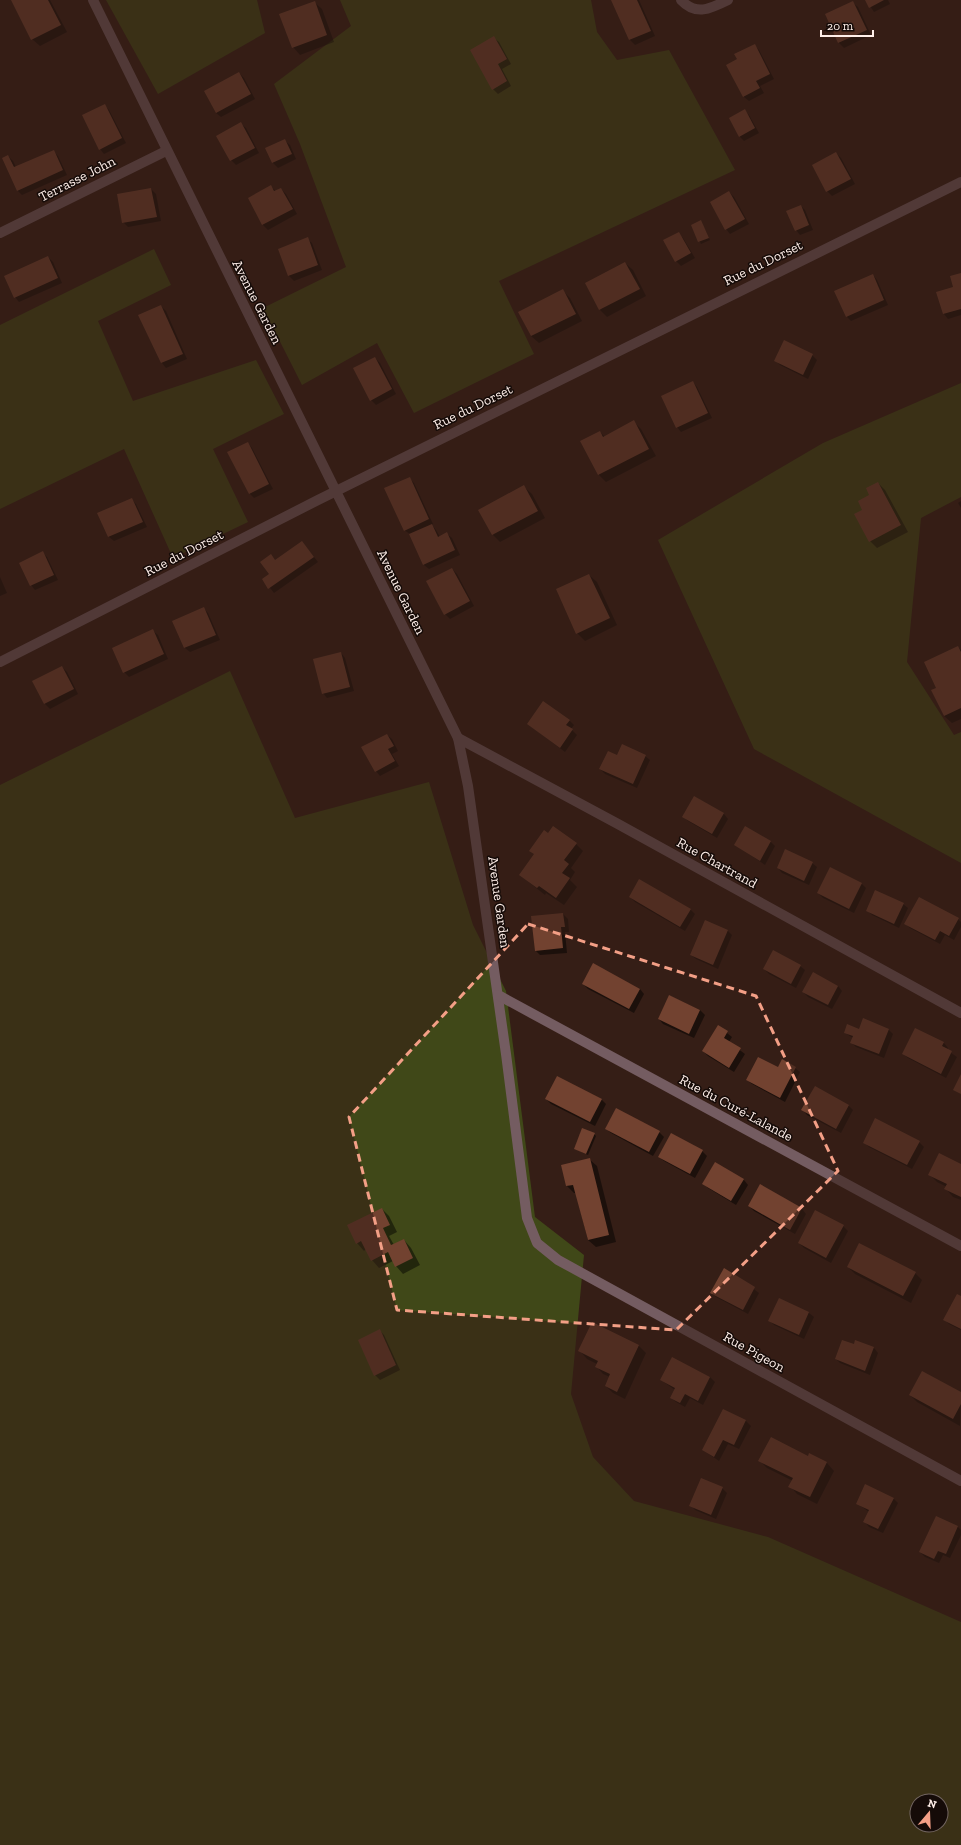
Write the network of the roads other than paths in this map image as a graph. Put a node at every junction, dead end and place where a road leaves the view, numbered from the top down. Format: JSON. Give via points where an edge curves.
{"nodes":[{"id":1,"x":93,"y":0,"type":"edge"},
{"id":2,"x":728,"y":0,"type":"edge"},
{"id":3,"x":684,"y":4,"type":"edge"},
{"id":4,"x":166,"y":151,"type":"junction"},
{"id":5,"x":961,"y":182,"type":"edge"},
{"id":6,"x":0,"y":233,"type":"edge"},
{"id":7,"x":336,"y":491,"type":"junction"},
{"id":8,"x":0,"y":662,"type":"edge"},
{"id":9,"x":458,"y":738,"type":"junction"},
{"id":10,"x":498,"y":995,"type":"junction"},
{"id":11,"x":961,"y":1013,"type":"edge"},
{"id":12,"x":537,"y":1243,"type":"joint"},
{"id":13,"x":961,"y":1246,"type":"edge"},
{"id":14,"x":961,"y":1481,"type":"edge"}],
"edges":[{"from":1,"to":4,"type":"street","name":"Avenue Garden"},
{"from":2,"to":3,"type":"street","via":[[711,8],[699,10]]},
{"from":4,"to":6,"type":"street","name":"Terrasse John"},
{"from":4,"to":7,"type":"street","name":"Avenue Garden"},
{"from":5,"to":7,"type":"street","name":"Rue du Dorset"},
{"from":7,"to":8,"type":"street","name":"Rue du Dorset"},
{"from":7,"to":9,"type":"street","name":"Avenue Garden"},
{"from":9,"to":10,"type":"street","name":"Avenue Garden","via":[[468,786]]},
{"from":9,"to":11,"type":"street","name":"Rue Chartrand"},
{"from":10,"to":12,"type":"street","name":"Avenue Garden","via":[[527,1218]]},
{"from":10,"to":13,"type":"street","name":"Rue du Curé-Lalande"},
{"from":12,"to":14,"type":"street","name":"Rue Pigeon","via":[[558,1260]]}]}
